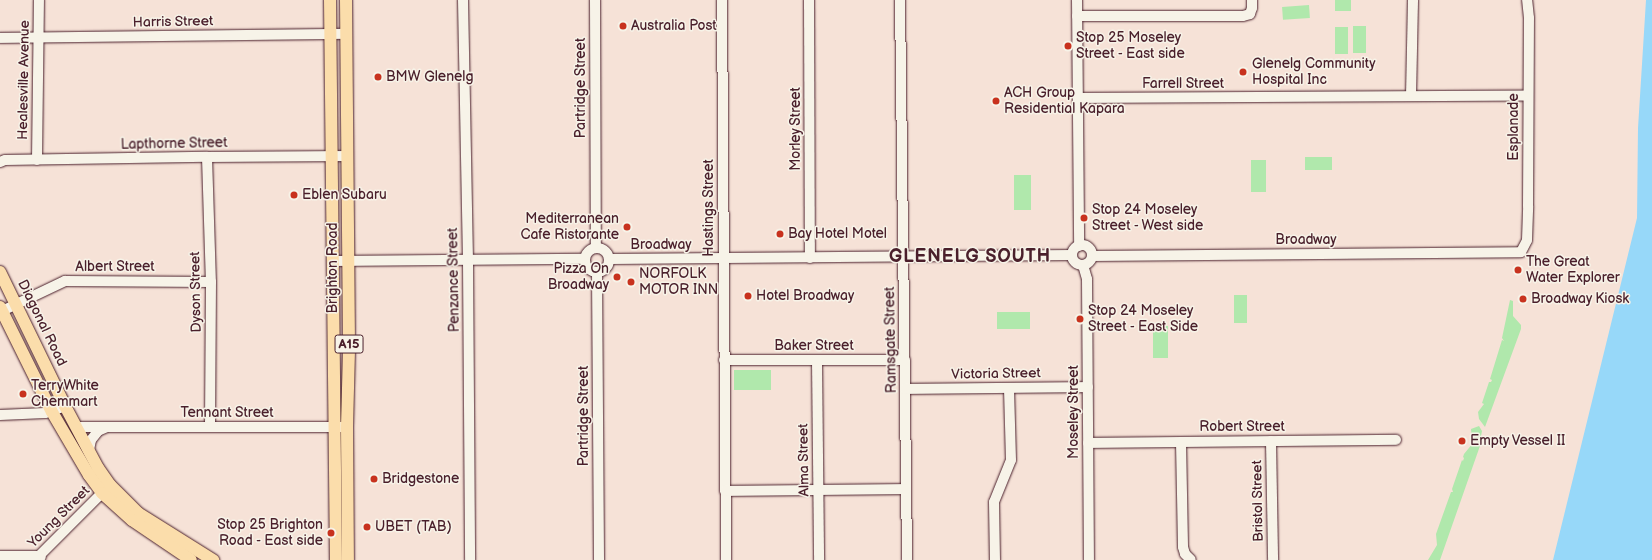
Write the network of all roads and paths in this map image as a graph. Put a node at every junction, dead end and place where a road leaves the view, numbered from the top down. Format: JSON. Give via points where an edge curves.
{"nodes":[{"id":1,"x":39,"y":0,"type":"edge"},
{"id":2,"x":330,"y":0,"type":"edge"},
{"id":3,"x":346,"y":0,"type":"edge"},
{"id":4,"x":463,"y":0,"type":"edge"},
{"id":5,"x":595,"y":0,"type":"edge"},
{"id":6,"x":722,"y":0,"type":"edge"},
{"id":7,"x":809,"y":0,"type":"edge"},
{"id":8,"x":900,"y":0,"type":"edge"},
{"id":9,"x":1077,"y":0,"type":"edge"},
{"id":10,"x":1252,"y":0,"type":"edge"},
{"id":11,"x":1413,"y":0,"type":"edge"},
{"id":12,"x":1527,"y":0,"type":"edge"},
{"id":13,"x":1077,"y":16,"type":"junction"},
{"id":14,"x":331,"y":34,"type":"junction"},
{"id":15,"x":346,"y":34,"type":"junction"},
{"id":16,"x":0,"y":38,"type":"edge"},
{"id":17,"x":40,"y":38,"type":"junction"},
{"id":18,"x":1411,"y":96,"type":"junction"},
{"id":19,"x":1528,"y":96,"type":"junction"},
{"id":20,"x":1078,"y":98,"type":"junction"},
{"id":21,"x":348,"y":156,"type":"junction"},
{"id":22,"x":207,"y":157,"type":"junction"},
{"id":23,"x":333,"y":157,"type":"junction"},
{"id":24,"x":37,"y":160,"type":"junction"},
{"id":25,"x":0,"y":162,"type":"edge"},
{"id":26,"x":1079,"y":246,"type":"junction"},
{"id":27,"x":596,"y":248,"type":"junction"},
{"id":28,"x":1521,"y":252,"type":"joint"},
{"id":29,"x":1072,"y":255,"type":"junction"},
{"id":30,"x":1092,"y":256,"type":"junction"},
{"id":31,"x":723,"y":258,"type":"junction"},
{"id":32,"x":810,"y":258,"type":"junction"},
{"id":33,"x":904,"y":258,"type":"junction"},
{"id":34,"x":585,"y":259,"type":"junction"},
{"id":35,"x":610,"y":259,"type":"junction"},
{"id":36,"x":333,"y":260,"type":"junction"},
{"id":37,"x":348,"y":260,"type":"junction"},
{"id":38,"x":468,"y":261,"type":"junction"},
{"id":39,"x":1083,"y":265,"type":"junction"},
{"id":40,"x":597,"y":272,"type":"junction"},
{"id":41,"x":1,"y":274,"type":"edge"},
{"id":42,"x":211,"y":282,"type":"junction"},
{"id":43,"x":16,"y":304,"type":"junction"},
{"id":44,"x":1,"y":309,"type":"edge"},
{"id":45,"x":724,"y":360,"type":"junction"},
{"id":46,"x":817,"y":360,"type":"junction"},
{"id":47,"x":905,"y":360,"type":"junction"},
{"id":48,"x":1088,"y":387,"type":"junction"},
{"id":49,"x":1009,"y":388,"type":"junction"},
{"id":50,"x":905,"y":389,"type":"junction"},
{"id":51,"x":45,"y":397,"type":"junction"},
{"id":52,"x":65,"y":406,"type":"junction"},
{"id":53,"x":52,"y":412,"type":"junction"},
{"id":54,"x":29,"y":414,"type":"junction"},
{"id":55,"x":0,"y":415,"type":"edge"},
{"id":56,"x":107,"y":427,"type":"junction"},
{"id":57,"x":210,"y":427,"type":"junction"},
{"id":58,"x":341,"y":427,"type":"junction"},
{"id":59,"x":77,"y":428,"type":"junction"},
{"id":60,"x":1396,"y":440,"type":"dead end"},
{"id":61,"x":1271,"y":441,"type":"junction"},
{"id":62,"x":1181,"y":442,"type":"junction"},
{"id":63,"x":1088,"y":443,"type":"junction"},
{"id":64,"x":89,"y":450,"type":"junction"},
{"id":65,"x":906,"y":489,"type":"junction"},
{"id":66,"x":818,"y":490,"type":"junction"},
{"id":67,"x":726,"y":491,"type":"junction"},
{"id":68,"x":102,"y":493,"type":"junction"},
{"id":69,"x":0,"y":556,"type":"edge"},
{"id":70,"x":39,"y":559,"type":"edge"},
{"id":71,"x":191,"y":560,"type":"edge"},
{"id":72,"x":213,"y":560,"type":"edge"},
{"id":73,"x":336,"y":560,"type":"edge"},
{"id":74,"x":348,"y":560,"type":"edge"},
{"id":75,"x":470,"y":560,"type":"edge"},
{"id":76,"x":599,"y":560,"type":"edge"},
{"id":77,"x":726,"y":560,"type":"edge"},
{"id":78,"x":819,"y":560,"type":"edge"},
{"id":79,"x":907,"y":560,"type":"edge"},
{"id":80,"x":996,"y":560,"type":"edge"},
{"id":81,"x":1089,"y":560,"type":"edge"},
{"id":82,"x":1191,"y":560,"type":"edge"},
{"id":83,"x":1273,"y":560,"type":"edge"}],
"edges":[{"from":1,"to":17,"type":"street","name":"Healesville Avenue"},
{"from":2,"to":14,"type":"main road","name":"Brighton Road","number":"A15"},
{"from":3,"to":15,"type":"main road","name":"Brighton Road","number":"A15"},
{"from":4,"to":38,"type":"street","name":"Penzance Street"},
{"from":5,"to":27,"type":"street","name":"Partridge Street"},
{"from":6,"to":31,"type":"street","name":"Hastings Street"},
{"from":7,"to":32,"type":"street","name":"Morley Street"},
{"from":8,"to":33,"type":"street","name":"Ramsgate Street"},
{"from":9,"to":13,"type":"street"},
{"from":10,"to":13,"type":"street","via":[[1250,14],[1243,16]]},
{"from":11,"to":18,"type":"street"},
{"from":12,"to":19,"type":"street","name":"Esplanade"},
{"from":13,"to":20,"type":"street"},
{"from":14,"to":15,"type":"street","name":"Harris Street"},
{"from":14,"to":17,"type":"street","name":"Harris Street"},
{"from":14,"to":23,"type":"main road","name":"Brighton Road","number":"A15"},
{"from":15,"to":21,"type":"main road","name":"Brighton Road","number":"A15"},
{"from":16,"to":17,"type":"street","name":"Harris Street"},
{"from":17,"to":24,"type":"street","name":"Healesville Avenue"},
{"from":18,"to":19,"type":"street","name":"Farrell Street"},
{"from":18,"to":20,"type":"street","name":"Farrell Street"},
{"from":19,"to":28,"type":"street","name":"Esplanade","via":[[1527,240]]},
{"from":20,"to":26,"type":"street"},
{"from":21,"to":23,"type":"street","name":"Lapthorne Street"},
{"from":21,"to":37,"type":"main road","name":"Brighton Road","number":"A15"},
{"from":22,"to":23,"type":"street","name":"Lapthorne Street"},
{"from":22,"to":24,"type":"street","name":"Lapthorne Street"},
{"from":22,"to":42,"type":"street","name":"Dyson Street"},
{"from":23,"to":36,"type":"main road","name":"Brighton Road","number":"A15"},
{"from":24,"to":25,"type":"street","name":"Lapthorne Street"},
{"from":26,"to":29,"type":"street"},
{"from":26,"to":30,"type":"street","via":[[1088,247]]},
{"from":27,"to":34,"type":"street","via":[[588,252]]},
{"from":27,"to":35,"type":"street","via":[[606,252]]},
{"from":28,"to":30,"type":"street","name":"Broadway"},
{"from":29,"to":33,"type":"street","name":"Broadway"},
{"from":29,"to":39,"type":"street","via":[[1077,264]]},
{"from":30,"to":39,"type":"street","via":[[1088,263]]},
{"from":31,"to":32,"type":"street","name":"Broadway"},
{"from":31,"to":35,"type":"street","name":"Broadway"},
{"from":31,"to":45,"type":"street","name":"Hastings Street"},
{"from":32,"to":33,"type":"street","name":"Broadway"},
{"from":33,"to":47,"type":"street","name":"Ramsgate Street"},
{"from":34,"to":38,"type":"street"},
{"from":34,"to":40,"type":"street","via":[[587,267]]},
{"from":35,"to":40,"type":"street","via":[[605,270]]},
{"from":36,"to":37,"type":"street"},
{"from":36,"to":58,"type":"main road","name":"Brighton Road","number":"A15"},
{"from":37,"to":38,"type":"street"},
{"from":37,"to":58,"type":"main road","name":"Brighton Road","number":"A15","via":[[349,350]]},
{"from":38,"to":75,"type":"street","name":"Penzance Street"},
{"from":39,"to":48,"type":"street","name":"Moseley Street","via":[[1087,279]]},
{"from":40,"to":76,"type":"street","name":"Partridge Street"},
{"from":41,"to":43,"type":"main road","name":"Diagonal Road"},
{"from":42,"to":43,"type":"street","name":"Albert Street","via":[[65,281]]},
{"from":42,"to":57,"type":"street","name":"Dyson Street"},
{"from":43,"to":44,"type":"street","name":"Albert Street"},
{"from":43,"to":52,"type":"main road","name":"Diagonal Road"},
{"from":44,"to":51,"type":"main road"},
{"from":45,"to":46,"type":"street","name":"Baker Street"},
{"from":45,"to":67,"type":"street","name":"Hastings Street"},
{"from":46,"to":47,"type":"street","name":"Baker Street"},
{"from":46,"to":66,"type":"street","name":"Alma Street"},
{"from":47,"to":50,"type":"street","name":"Ramsgate Street"},
{"from":48,"to":49,"type":"street","name":"Victoria Street"},
{"from":48,"to":63,"type":"street","name":"Moseley Street"},
{"from":49,"to":50,"type":"street","name":"Victoria Street"},
{"from":49,"to":80,"type":"street","via":[[1011,460],[994,502]]},
{"from":50,"to":65,"type":"street","name":"Ramsgate Street"},
{"from":51,"to":53,"type":"main road"},
{"from":51,"to":54,"type":"street","via":[[42,408]]},
{"from":52,"to":53,"type":"street"},
{"from":52,"to":59,"type":"main road","name":"Diagonal Road"},
{"from":53,"to":54,"type":"street"},
{"from":53,"to":68,"type":"main road"},
{"from":54,"to":55,"type":"street"},
{"from":56,"to":57,"type":"street","name":"Tennant Street"},
{"from":56,"to":59,"type":"street","name":"Tennant Street"},
{"from":56,"to":64,"type":"street","via":[[98,431],[91,440]]},
{"from":57,"to":58,"type":"street","name":"Tennant Street"},
{"from":58,"to":73,"type":"main road","name":"Brighton Road","number":"A15"},
{"from":58,"to":74,"type":"main road","name":"Brighton Road","number":"A15"},
{"from":59,"to":64,"type":"main road","name":"Diagonal Road"},
{"from":60,"to":61,"type":"street","name":"Robert Street"},
{"from":61,"to":62,"type":"street","name":"Robert Street"},
{"from":61,"to":83,"type":"street","name":"Bristol Street"},
{"from":62,"to":63,"type":"street","name":"Robert Street"},
{"from":62,"to":82,"type":"street","via":[[1183,547]]},
{"from":63,"to":81,"type":"street","name":"Moseley Street"},
{"from":64,"to":72,"type":"main road","name":"Diagonal Road","via":[[110,484],[138,513]]},
{"from":65,"to":66,"type":"street"},
{"from":65,"to":79,"type":"street","name":"Ramsgate Street"},
{"from":66,"to":67,"type":"street"},
{"from":66,"to":78,"type":"street","name":"Alma Street"},
{"from":67,"to":77,"type":"street","name":"Hastings Street"},
{"from":68,"to":70,"type":"street","name":"Young Street"},
{"from":68,"to":71,"type":"main road","via":[[132,520]]},
{"from":69,"to":70,"type":"street"}]}
